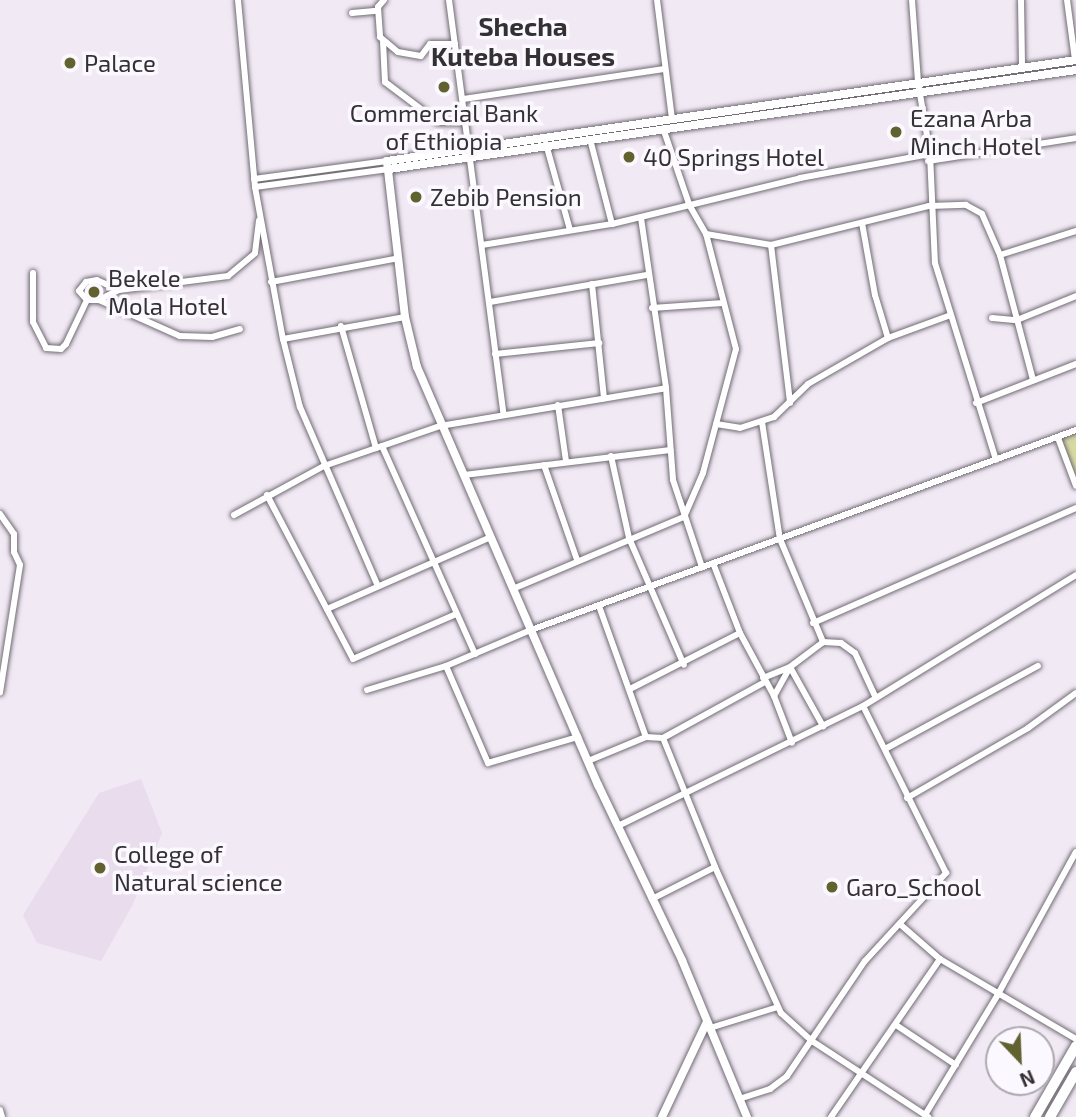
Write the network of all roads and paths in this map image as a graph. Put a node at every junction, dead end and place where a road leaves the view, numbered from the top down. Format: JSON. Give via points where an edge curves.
{"nodes":[{"id":1,"x":238,"y":0,"type":"edge"},
{"id":2,"x":384,"y":0,"type":"edge"},
{"id":3,"x":449,"y":0,"type":"edge"},
{"id":4,"x":657,"y":0,"type":"edge"},
{"id":5,"x":912,"y":0,"type":"edge"},
{"id":6,"x":1021,"y":0,"type":"edge"},
{"id":7,"x":1067,"y":0,"type":"edge"},
{"id":8,"x":377,"y":11,"type":"junction"},
{"id":9,"x":352,"y":13,"type":"dead end"},
{"id":10,"x":1073,"y":20,"type":"edge"},
{"id":11,"x":383,"y":41,"type":"junction"},
{"id":12,"x":455,"y":44,"type":"junction"},
{"id":13,"x":1076,"y":60,"type":"edge"},
{"id":14,"x":1022,"y":67,"type":"junction"},
{"id":15,"x":663,"y":69,"type":"junction"},
{"id":16,"x":1076,"y":71,"type":"edge"},
{"id":17,"x":1076,"y":76,"type":"edge"},
{"id":18,"x":918,"y":82,"type":"junction"},
{"id":19,"x":919,"y":92,"type":"junction"},
{"id":20,"x":463,"y":99,"type":"junction"},
{"id":21,"x":672,"y":118,"type":"junction"},
{"id":22,"x":465,"y":122,"type":"junction"},
{"id":23,"x":663,"y":128,"type":"junction"},
{"id":24,"x":1076,"y":138,"type":"edge"},
{"id":25,"x":590,"y":139,"type":"junction"},
{"id":26,"x":546,"y":144,"type":"junction"},
{"id":27,"x":468,"y":152,"type":"junction"},
{"id":28,"x":930,"y":153,"type":"junction"},
{"id":29,"x":928,"y":161,"type":"junction"},
{"id":30,"x":388,"y":165,"type":"junction"},
{"id":31,"x":254,"y":179,"type":"junction"},
{"id":32,"x":255,"y":187,"type":"junction"},
{"id":33,"x":689,"y":204,"type":"junction"},
{"id":34,"x":929,"y":206,"type":"junction"},
{"id":35,"x":260,"y":211,"type":"junction"},
{"id":36,"x":641,"y":218,"type":"junction"},
{"id":37,"x":862,"y":223,"type":"junction"},
{"id":38,"x":612,"y":224,"type":"junction"},
{"id":39,"x":570,"y":230,"type":"junction"},
{"id":40,"x":1076,"y":230,"type":"edge"},
{"id":41,"x":706,"y":234,"type":"junction"},
{"id":42,"x":482,"y":244,"type":"junction"},
{"id":43,"x":771,"y":245,"type":"junction"},
{"id":44,"x":1000,"y":256,"type":"junction"},
{"id":45,"x":399,"y":258,"type":"junction"},
{"id":46,"x":33,"y":273,"type":"dead end"},
{"id":47,"x":647,"y":275,"type":"junction"},
{"id":48,"x":271,"y":282,"type":"junction"},
{"id":49,"x":592,"y":284,"type":"junction"},
{"id":50,"x":119,"y":290,"type":"junction"},
{"id":51,"x":1076,"y":296,"type":"edge"},
{"id":52,"x":87,"y":300,"type":"junction"},
{"id":53,"x":99,"y":300,"type":"junction"},
{"id":54,"x":490,"y":302,"type":"junction"},
{"id":55,"x":723,"y":303,"type":"junction"},
{"id":56,"x":652,"y":308,"type":"junction"},
{"id":57,"x":948,"y":316,"type":"junction"},
{"id":58,"x":405,"y":317,"type":"junction"},
{"id":59,"x":992,"y":318,"type":"dead end"},
{"id":60,"x":1017,"y":320,"type":"junction"},
{"id":61,"x":341,"y":326,"type":"junction"},
{"id":62,"x":240,"y":329,"type":"dead end"},
{"id":63,"x":888,"y":338,"type":"junction"},
{"id":64,"x":284,"y":339,"type":"junction"},
{"id":65,"x":599,"y":343,"type":"junction"},
{"id":66,"x":495,"y":354,"type":"junction"},
{"id":67,"x":1076,"y":364,"type":"edge"},
{"id":68,"x":1033,"y":380,"type":"junction"},
{"id":69,"x":666,"y":388,"type":"junction"},
{"id":70,"x":604,"y":398,"type":"junction"},
{"id":71,"x":790,"y":403,"type":"junction"},
{"id":72,"x":976,"y":403,"type":"junction"},
{"id":73,"x":558,"y":405,"type":"junction"},
{"id":74,"x":503,"y":412,"type":"junction"},
{"id":75,"x":762,"y":422,"type":"junction"},
{"id":76,"x":716,"y":424,"type":"junction"},
{"id":77,"x":440,"y":426,"type":"junction"},
{"id":78,"x":1076,"y":430,"type":"edge"},
{"id":79,"x":1058,"y":438,"type":"junction"},
{"id":80,"x":379,"y":447,"type":"junction"},
{"id":81,"x":670,"y":450,"type":"junction"},
{"id":82,"x":611,"y":456,"type":"junction"},
{"id":83,"x":996,"y":460,"type":"junction"},
{"id":84,"x":566,"y":461,"type":"junction"},
{"id":85,"x":544,"y":464,"type":"junction"},
{"id":86,"x":324,"y":466,"type":"junction"},
{"id":87,"x":464,"y":475,"type":"junction"},
{"id":88,"x":1076,"y":486,"type":"edge"},
{"id":89,"x":267,"y":495,"type":"junction"},
{"id":90,"x":1076,"y":508,"type":"edge"},
{"id":91,"x":0,"y":514,"type":"edge"},
{"id":92,"x":234,"y":515,"type":"dead end"},
{"id":93,"x":684,"y":517,"type":"junction"},
{"id":94,"x":491,"y":537,"type":"junction"},
{"id":95,"x":629,"y":538,"type":"junction"},
{"id":96,"x":780,"y":539,"type":"junction"},
{"id":97,"x":577,"y":560,"type":"junction"},
{"id":98,"x":430,"y":562,"type":"junction"},
{"id":99,"x":713,"y":563,"type":"junction"},
{"id":100,"x":702,"y":567,"type":"junction"},
{"id":101,"x":1076,"y":575,"type":"edge"},
{"id":102,"x":377,"y":584,"type":"junction"},
{"id":103,"x":652,"y":587,"type":"junction"},
{"id":104,"x":515,"y":588,"type":"junction"},
{"id":105,"x":599,"y":606,"type":"junction"},
{"id":106,"x":327,"y":609,"type":"junction"},
{"id":107,"x":456,"y":614,"type":"junction"},
{"id":108,"x":813,"y":623,"type":"junction"},
{"id":109,"x":531,"y":630,"type":"junction"},
{"id":110,"x":740,"y":633,"type":"junction"},
{"id":111,"x":823,"y":642,"type":"junction"},
{"id":112,"x":475,"y":654,"type":"junction"},
{"id":113,"x":684,"y":664,"type":"junction"},
{"id":114,"x":446,"y":666,"type":"junction"},
{"id":115,"x":1038,"y":666,"type":"dead end"},
{"id":116,"x":790,"y":667,"type":"junction"},
{"id":117,"x":764,"y":680,"type":"junction"},
{"id":118,"x":630,"y":688,"type":"junction"},
{"id":119,"x":367,"y":690,"type":"dead end"},
{"id":120,"x":0,"y":692,"type":"edge"},
{"id":121,"x":1076,"y":693,"type":"edge"},
{"id":122,"x":774,"y":696,"type":"junction"},
{"id":123,"x":875,"y":696,"type":"junction"},
{"id":124,"x":863,"y":706,"type":"junction"},
{"id":125,"x":823,"y":726,"type":"junction"},
{"id":126,"x":578,"y":737,"type":"junction"},
{"id":127,"x":646,"y":737,"type":"junction"},
{"id":128,"x":663,"y":738,"type":"junction"},
{"id":129,"x":792,"y":743,"type":"junction"},
{"id":130,"x":885,"y":749,"type":"junction"},
{"id":131,"x":588,"y":761,"type":"junction"},
{"id":132,"x":688,"y":793,"type":"junction"},
{"id":133,"x":907,"y":798,"type":"junction"},
{"id":134,"x":618,"y":826,"type":"junction"},
{"id":135,"x":1076,"y":852,"type":"edge"},
{"id":136,"x":715,"y":867,"type":"junction"},
{"id":137,"x":652,"y":899,"type":"junction"},
{"id":138,"x":901,"y":925,"type":"junction"},
{"id":139,"x":940,"y":959,"type":"junction"},
{"id":140,"x":998,"y":996,"type":"junction"},
{"id":141,"x":778,"y":1007,"type":"junction"},
{"id":142,"x":896,"y":1024,"type":"junction"},
{"id":143,"x":709,"y":1025,"type":"junction"},
{"id":144,"x":1076,"y":1039,"type":"edge"},
{"id":145,"x":812,"y":1041,"type":"junction"},
{"id":146,"x":1076,"y":1045,"type":"edge"},
{"id":147,"x":956,"y":1065,"type":"junction"},
{"id":148,"x":1076,"y":1072,"type":"edge"},
{"id":149,"x":862,"y":1073,"type":"junction"},
{"id":150,"x":739,"y":1099,"type":"junction"},
{"id":151,"x":0,"y":1110,"type":"edge"},
{"id":152,"x":927,"y":1116,"type":"edge"},
{"id":153,"x":2,"y":1117,"type":"edge"},
{"id":154,"x":662,"y":1117,"type":"edge"},
{"id":155,"x":747,"y":1117,"type":"edge"},
{"id":156,"x":831,"y":1117,"type":"edge"},
{"id":157,"x":1035,"y":1117,"type":"edge"},
{"id":158,"x":1050,"y":1117,"type":"edge"}],
"edges":[{"from":1,"to":31,"type":"street"},
{"from":2,"to":8,"type":"street"},
{"from":3,"to":12,"type":"street"},
{"from":4,"to":15,"type":"street"},
{"from":5,"to":18,"type":"street"},
{"from":6,"to":14,"type":"street"},
{"from":7,"to":10,"type":"street"},
{"from":8,"to":9,"type":"street"},
{"from":8,"to":11,"type":"street"},
{"from":10,"to":13,"type":"street"},
{"from":11,"to":12,"type":"street","via":[[406,56],[421,56],[430,44]]},
{"from":11,"to":22,"type":"street","via":[[385,82],[438,122]]},
{"from":12,"to":20,"type":"street"},
{"from":13,"to":14,"type":"street"},
{"from":14,"to":18,"type":"street"},
{"from":15,"to":20,"type":"street"},
{"from":15,"to":21,"type":"street"},
{"from":16,"to":17,"type":"street"},
{"from":16,"to":19,"type":"street"},
{"from":18,"to":19,"type":"street"},
{"from":18,"to":21,"type":"street"},
{"from":19,"to":23,"type":"street"},
{"from":19,"to":28,"type":"street"},
{"from":20,"to":22,"type":"street"},
{"from":21,"to":27,"type":"street"},
{"from":22,"to":27,"type":"street"},
{"from":23,"to":25,"type":"street"},
{"from":23,"to":33,"type":"street"},
{"from":24,"to":29,"type":"street"},
{"from":25,"to":26,"type":"street"},
{"from":25,"to":38,"type":"street"},
{"from":26,"to":27,"type":"street"},
{"from":26,"to":39,"type":"street"},
{"from":27,"to":30,"type":"street"},
{"from":27,"to":42,"type":"street"},
{"from":28,"to":29,"type":"street"},
{"from":28,"to":33,"type":"street"},
{"from":29,"to":34,"type":"street"},
{"from":30,"to":31,"type":"street"},
{"from":30,"to":32,"type":"street"},
{"from":30,"to":45,"type":"street"},
{"from":31,"to":32,"type":"street"},
{"from":32,"to":35,"type":"street"},
{"from":33,"to":36,"type":"street"},
{"from":33,"to":41,"type":"street"},
{"from":34,"to":37,"type":"street"},
{"from":34,"to":44,"type":"street","via":[[966,205],[982,214]]},
{"from":34,"to":57,"type":"street","via":[[935,263]]},
{"from":35,"to":48,"type":"street"},
{"from":35,"to":50,"type":"street","via":[[256,253],[239,271],[182,284]]},
{"from":36,"to":38,"type":"street"},
{"from":36,"to":47,"type":"street"},
{"from":37,"to":43,"type":"street"},
{"from":37,"to":63,"type":"street","via":[[874,295]]},
{"from":38,"to":39,"type":"street"},
{"from":39,"to":42,"type":"street"},
{"from":40,"to":44,"type":"street"},
{"from":41,"to":43,"type":"street"},
{"from":41,"to":55,"type":"street"},
{"from":42,"to":54,"type":"street"},
{"from":43,"to":71,"type":"street"},
{"from":44,"to":60,"type":"street"},
{"from":45,"to":48,"type":"street"},
{"from":45,"to":58,"type":"street"},
{"from":46,"to":52,"type":"street","via":[[33,322],[46,348],[61,349],[66,344]]},
{"from":47,"to":49,"type":"street"},
{"from":47,"to":56,"type":"street"},
{"from":48,"to":64,"type":"street"},
{"from":49,"to":54,"type":"street"},
{"from":49,"to":65,"type":"street"},
{"from":50,"to":52,"type":"street","via":[[97,280],[86,282],[79,290]]},
{"from":50,"to":53,"type":"street"},
{"from":51,"to":60,"type":"street"},
{"from":52,"to":53,"type":"street"},
{"from":53,"to":62,"type":"street","via":[[180,336],[212,337]]},
{"from":54,"to":66,"type":"street"},
{"from":55,"to":56,"type":"street"},
{"from":55,"to":76,"type":"street","via":[[736,355]]},
{"from":56,"to":69,"type":"street"},
{"from":57,"to":63,"type":"street"},
{"from":57,"to":72,"type":"street"},
{"from":58,"to":61,"type":"street"},
{"from":58,"to":77,"type":"street","via":[[417,367]]},
{"from":59,"to":60,"type":"street"},
{"from":60,"to":68,"type":"street"},
{"from":61,"to":64,"type":"street"},
{"from":61,"to":80,"type":"street"},
{"from":63,"to":71,"type":"street","via":[[808,384]]},
{"from":64,"to":86,"type":"street","via":[[300,407]]},
{"from":65,"to":66,"type":"street"},
{"from":65,"to":70,"type":"street"},
{"from":66,"to":74,"type":"street"},
{"from":67,"to":68,"type":"street"},
{"from":68,"to":72,"type":"street"},
{"from":69,"to":70,"type":"street"},
{"from":69,"to":81,"type":"street"},
{"from":70,"to":73,"type":"street"},
{"from":71,"to":75,"type":"street"},
{"from":72,"to":83,"type":"street"},
{"from":73,"to":74,"type":"street"},
{"from":73,"to":84,"type":"street"},
{"from":74,"to":77,"type":"street"},
{"from":75,"to":76,"type":"street","via":[[740,428]]},
{"from":75,"to":96,"type":"street"},
{"from":76,"to":93,"type":"street"},
{"from":77,"to":80,"type":"street"},
{"from":77,"to":87,"type":"street"},
{"from":78,"to":79,"type":"street"},
{"from":79,"to":83,"type":"street"},
{"from":79,"to":88,"type":"street"},
{"from":80,"to":86,"type":"street"},
{"from":80,"to":98,"type":"street"},
{"from":81,"to":82,"type":"street"},
{"from":81,"to":93,"type":"street"},
{"from":82,"to":84,"type":"street"},
{"from":82,"to":95,"type":"street"},
{"from":83,"to":96,"type":"street"},
{"from":84,"to":85,"type":"street"},
{"from":85,"to":87,"type":"street"},
{"from":85,"to":97,"type":"street"},
{"from":86,"to":89,"type":"street"},
{"from":86,"to":102,"type":"street"},
{"from":87,"to":94,"type":"street"},
{"from":89,"to":92,"type":"street"},
{"from":89,"to":106,"type":"street"},
{"from":90,"to":108,"type":"street"},
{"from":91,"to":120,"type":"street","via":[[12,529],[14,555],[20,565]]},
{"from":93,"to":95,"type":"street"},
{"from":93,"to":100,"type":"street"},
{"from":94,"to":98,"type":"street"},
{"from":94,"to":104,"type":"street"},
{"from":95,"to":97,"type":"street"},
{"from":95,"to":103,"type":"street"},
{"from":96,"to":99,"type":"street"},
{"from":96,"to":108,"type":"street"},
{"from":97,"to":104,"type":"street"},
{"from":98,"to":102,"type":"street"},
{"from":98,"to":107,"type":"street"},
{"from":99,"to":100,"type":"street"},
{"from":99,"to":110,"type":"street"},
{"from":100,"to":103,"type":"street"},
{"from":101,"to":123,"type":"street"},
{"from":102,"to":106,"type":"street"},
{"from":103,"to":105,"type":"street"},
{"from":103,"to":113,"type":"street"},
{"from":104,"to":109,"type":"street"},
{"from":105,"to":109,"type":"street"},
{"from":105,"to":118,"type":"street"},
{"from":106,"to":107,"type":"street","via":[[353,659]]},
{"from":107,"to":112,"type":"street"},
{"from":108,"to":111,"type":"street"},
{"from":109,"to":112,"type":"street"},
{"from":109,"to":126,"type":"street"},
{"from":110,"to":113,"type":"street"},
{"from":110,"to":117,"type":"street"},
{"from":111,"to":116,"type":"street"},
{"from":111,"to":123,"type":"street","via":[[841,643],[855,653]]},
{"from":112,"to":114,"type":"street"},
{"from":113,"to":118,"type":"street"},
{"from":114,"to":119,"type":"street"},
{"from":114,"to":126,"type":"street","via":[[488,763]]},
{"from":115,"to":130,"type":"street"},
{"from":116,"to":117,"type":"street"},
{"from":116,"to":122,"type":"street"},
{"from":116,"to":125,"type":"street"},
{"from":117,"to":122,"type":"street"},
{"from":117,"to":128,"type":"street"},
{"from":118,"to":127,"type":"street"},
{"from":121,"to":133,"type":"street","via":[[1028,728]]},
{"from":122,"to":129,"type":"street"},
{"from":123,"to":124,"type":"street"},
{"from":124,"to":125,"type":"street"},
{"from":124,"to":130,"type":"street"},
{"from":125,"to":129,"type":"street"},
{"from":126,"to":131,"type":"street"},
{"from":127,"to":128,"type":"street"},
{"from":127,"to":131,"type":"street"},
{"from":128,"to":132,"type":"street"},
{"from":129,"to":132,"type":"street"},
{"from":130,"to":133,"type":"street"},
{"from":131,"to":134,"type":"street"},
{"from":132,"to":134,"type":"street"},
{"from":132,"to":136,"type":"street"},
{"from":133,"to":138,"type":"street","via":[[946,873]]},
{"from":134,"to":137,"type":"street"},
{"from":135,"to":140,"type":"street"},
{"from":136,"to":137,"type":"street"},
{"from":136,"to":141,"type":"street"},
{"from":137,"to":143,"type":"street"},
{"from":138,"to":139,"type":"street"},
{"from":138,"to":145,"type":"street","via":[[865,961]]},
{"from":139,"to":140,"type":"street"},
{"from":139,"to":142,"type":"street"},
{"from":140,"to":144,"type":"street"},
{"from":140,"to":147,"type":"street"},
{"from":141,"to":143,"type":"street"},
{"from":141,"to":145,"type":"street"},
{"from":142,"to":147,"type":"street"},
{"from":142,"to":149,"type":"street"},
{"from":143,"to":150,"type":"street"},
{"from":143,"to":154,"type":"street"},
{"from":145,"to":149,"type":"street"},
{"from":145,"to":150,"type":"street","via":[[779,1084]]},
{"from":146,"to":157,"type":"highway"},
{"from":147,"to":152,"type":"street"},
{"from":148,"to":158,"type":"highway"},
{"from":149,"to":152,"type":"street"},
{"from":149,"to":156,"type":"street"},
{"from":150,"to":155,"type":"street"},
{"from":151,"to":153,"type":"street"}]}
